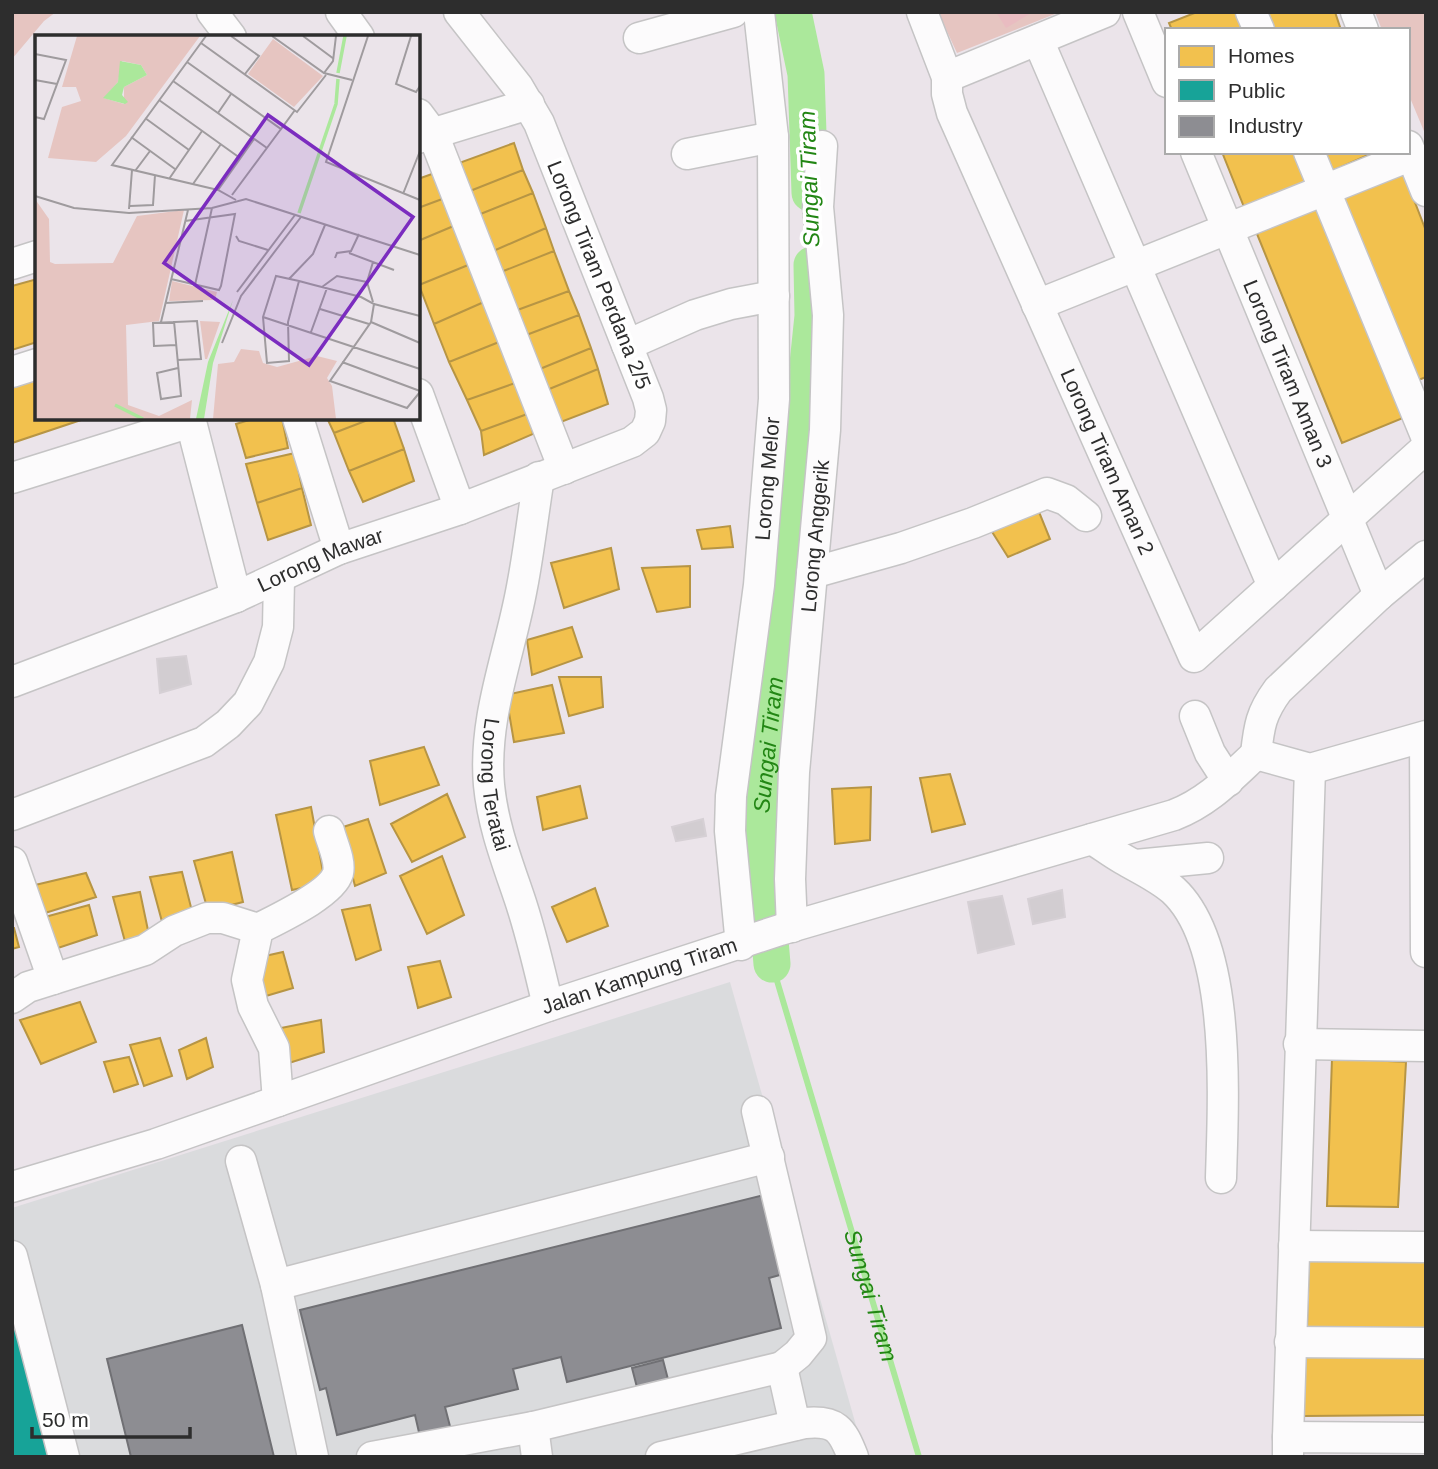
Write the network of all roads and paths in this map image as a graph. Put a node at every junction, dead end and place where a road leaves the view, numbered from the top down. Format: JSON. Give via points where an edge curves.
{"nodes":[{"id":1,"x":212,"y":12,"type":"edge"},
{"id":2,"x":341,"y":12,"type":"edge"},
{"id":3,"x":459,"y":12,"type":"edge"},
{"id":4,"x":733,"y":12,"type":"edge"},
{"id":5,"x":760,"y":12,"type":"edge"},
{"id":6,"x":922,"y":12,"type":"edge"},
{"id":7,"x":1105,"y":12,"type":"edge"},
{"id":8,"x":1138,"y":12,"type":"edge"},
{"id":9,"x":1251,"y":12,"type":"edge"},
{"id":10,"x":1258,"y":28,"type":"edge"},
{"id":11,"x":229,"y":35,"type":"edge"},
{"id":12,"x":358,"y":35,"type":"edge"},
{"id":13,"x":639,"y":38,"type":"dead end"},
{"id":14,"x":1038,"y":40,"type":"junction"},
{"id":15,"x":947,"y":77,"type":"junction"},
{"id":16,"x":1165,"y":77,"type":"edge"},
{"id":17,"x":529,"y":104,"type":"junction"},
{"id":18,"x":423,"y":129,"type":"edge"},
{"id":19,"x":773,"y":137,"type":"junction"},
{"id":20,"x":822,"y":146,"type":"dead end"},
{"id":21,"x":1410,"y":151,"type":"edge"},
{"id":22,"x":687,"y":154,"type":"dead end"},
{"id":23,"x":1197,"y":154,"type":"edge"},
{"id":24,"x":1310,"y":154,"type":"edge"},
{"id":25,"x":1404,"y":154,"type":"edge"},
{"id":26,"x":1325,"y":191,"type":"junction"},
{"id":27,"x":1426,"y":191,"type":"edge"},
{"id":28,"x":1227,"y":228,"type":"junction"},
{"id":29,"x":35,"y":257,"type":"edge"},
{"id":30,"x":12,"y":264,"type":"edge"},
{"id":31,"x":1135,"y":265,"type":"junction"},
{"id":32,"x":774,"y":296,"type":"junction"},
{"id":33,"x":1037,"y":305,"type":"junction"},
{"id":34,"x":627,"y":345,"type":"junction"},
{"id":35,"x":35,"y":365,"type":"edge"},
{"id":36,"x":12,"y":372,"type":"edge"},
{"id":37,"x":420,"y":399,"type":"edge"},
{"id":38,"x":190,"y":420,"type":"edge"},
{"id":39,"x":299,"y":420,"type":"edge"},
{"id":40,"x":1426,"y":436,"type":"edge"},
{"id":41,"x":632,"y":442,"type":"joint"},
{"id":42,"x":1426,"y":448,"type":"edge"},
{"id":43,"x":552,"y":473,"type":"junction"},
{"id":44,"x":12,"y":478,"type":"edge"},
{"id":45,"x":460,"y":509,"type":"junction"},
{"id":46,"x":1086,"y":516,"type":"dead end"},
{"id":47,"x":1346,"y":519,"type":"junction"},
{"id":48,"x":340,"y":550,"type":"junction"},
{"id":49,"x":1426,"y":556,"type":"edge"},
{"id":50,"x":813,"y":573,"type":"junction"},
{"id":51,"x":279,"y":579,"type":"junction"},
{"id":52,"x":1273,"y":586,"type":"junction"},
{"id":53,"x":1379,"y":595,"type":"junction"},
{"id":54,"x":236,"y":597,"type":"junction"},
{"id":55,"x":12,"y":682,"type":"edge"},
{"id":56,"x":1195,"y":716,"type":"dead end"},
{"id":57,"x":1425,"y":737,"type":"edge"},
{"id":58,"x":1256,"y":754,"type":"junction"},
{"id":59,"x":1310,"y":769,"type":"junction"},
{"id":60,"x":1228,"y":781,"type":"junction"},
{"id":61,"x":12,"y":815,"type":"edge"},
{"id":62,"x":329,"y":831,"type":"dead end"},
{"id":63,"x":1092,"y":839,"type":"junction"},
{"id":64,"x":1208,"y":858,"type":"dead end"},
{"id":65,"x":12,"y":862,"type":"edge"},
{"id":66,"x":1136,"y":865,"type":"junction"},
{"id":67,"x":258,"y":929,"type":"junction"},
{"id":68,"x":767,"y":936,"type":"junction"},
{"id":69,"x":1426,"y":952,"type":"edge"},
{"id":70,"x":53,"y":979,"type":"junction"},
{"id":71,"x":12,"y":998,"type":"edge"},
{"id":72,"x":548,"y":1006,"type":"junction"},
{"id":73,"x":1299,"y":1044,"type":"junction"},
{"id":74,"x":1426,"y":1045,"type":"edge"},
{"id":75,"x":278,"y":1101,"type":"junction"},
{"id":76,"x":757,"y":1111,"type":"dead end"},
{"id":77,"x":769,"y":1157,"type":"junction"},
{"id":78,"x":241,"y":1161,"type":"dead end"},
{"id":79,"x":1221,"y":1178,"type":"dead end"},
{"id":80,"x":12,"y":1187,"type":"edge"},
{"id":81,"x":1294,"y":1246,"type":"junction"},
{"id":82,"x":1426,"y":1248,"type":"edge"},
{"id":83,"x":12,"y":1256,"type":"edge"},
{"id":84,"x":276,"y":1284,"type":"junction"},
{"id":85,"x":1290,"y":1342,"type":"junction"},
{"id":86,"x":1426,"y":1343,"type":"edge"},
{"id":87,"x":782,"y":1367,"type":"junction"},
{"id":88,"x":795,"y":1425,"type":"junction"},
{"id":89,"x":533,"y":1427,"type":"junction"},
{"id":90,"x":1426,"y":1438,"type":"edge"},
{"id":91,"x":1288,"y":1447,"type":"edge"},
{"id":92,"x":64,"y":1457,"type":"edge"},
{"id":93,"x":313,"y":1457,"type":"edge"},
{"id":94,"x":372,"y":1457,"type":"edge"},
{"id":95,"x":537,"y":1457,"type":"edge"},
{"id":96,"x":661,"y":1457,"type":"edge"},
{"id":97,"x":853,"y":1457,"type":"edge"}],
"edges":[{"from":1,"to":11,"type":"street"},
{"from":2,"to":12,"type":"street"},
{"from":3,"to":17,"type":"street","name":"Lorong Tiram Perdana 2/5"},
{"from":4,"to":13,"type":"street"},
{"from":5,"to":19,"type":"street","name":"Lorong Melor"},
{"from":6,"to":15,"type":"street","name":"Lorong Tiram Aman 2"},
{"from":7,"to":14,"type":"street"},
{"from":8,"to":16,"type":"street"},
{"from":9,"to":10,"type":"street"},
{"from":14,"to":15,"type":"street"},
{"from":14,"to":31,"type":"street"},
{"from":15,"to":33,"type":"street","name":"Lorong Tiram Aman 2","via":[[952,113]]},
{"from":17,"to":18,"type":"street"},
{"from":17,"to":34,"type":"street","name":"Lorong Tiram Perdana 2/5"},
{"from":18,"to":43,"type":"street"},
{"from":19,"to":22,"type":"street"},
{"from":19,"to":32,"type":"street","name":"Lorong Melor"},
{"from":20,"to":50,"type":"street","name":"Lorong Anggerik","via":[[818,207],[828,315],[825,430]]},
{"from":21,"to":27,"type":"street"},
{"from":23,"to":28,"type":"street","name":"Lorong Tiram Aman 3"},
{"from":24,"to":26,"type":"street"},
{"from":25,"to":26,"type":"street"},
{"from":26,"to":28,"type":"street"},
{"from":26,"to":40,"type":"street"},
{"from":28,"to":31,"type":"street"},
{"from":28,"to":47,"type":"street","name":"Lorong Tiram Aman 3"},
{"from":29,"to":30,"type":"street"},
{"from":31,"to":33,"type":"street"},
{"from":31,"to":52,"type":"street"},
{"from":32,"to":34,"type":"street","via":[[695,315]]},
{"from":32,"to":68,"type":"street","name":"Lorong Melor","via":[[774,399],[761,558],[730,831]]},
{"from":33,"to":52,"type":"street","name":"Lorong Tiram Aman 2","via":[[1194,657]]},
{"from":34,"to":41,"type":"street","name":"Lorong Tiram Perdana 2/5","via":[[651,410],[645,432]]},
{"from":35,"to":36,"type":"street"},
{"from":37,"to":45,"type":"street"},
{"from":38,"to":44,"type":"street"},
{"from":38,"to":54,"type":"street"},
{"from":39,"to":48,"type":"street"},
{"from":41,"to":43,"type":"street","name":"Lorong Mawar"},
{"from":42,"to":47,"type":"street","name":"Lorong Tiram Aman 2"},
{"from":43,"to":45,"type":"street","name":"Lorong Mawar"},
{"from":43,"to":72,"type":"street","name":"Lorong Teratai","via":[[495,693],[488,755],[494,817]]},
{"from":45,"to":48,"type":"street","name":"Lorong Mawar"},
{"from":46,"to":50,"type":"street","via":[[1066,500],[1047,493],[913,544]]},
{"from":47,"to":52,"type":"street","name":"Lorong Tiram Aman 2"},
{"from":47,"to":53,"type":"street","name":"Lorong Tiram Aman 3"},
{"from":48,"to":51,"type":"street","name":"Lorong Mawar"},
{"from":49,"to":53,"type":"street"},
{"from":50,"to":68,"type":"street","name":"Lorong Anggerik","via":[[794,772],[790,880]]},
{"from":51,"to":54,"type":"street","name":"Lorong Mawar"},
{"from":51,"to":61,"type":"street","via":[[278,627],[269,662],[248,703],[228,724],[204,742]]},
{"from":53,"to":58,"type":"street","via":[[1278,690],[1260,721]]},
{"from":54,"to":55,"type":"street","name":"Lorong Mawar"},
{"from":56,"to":60,"type":"street","via":[[1206,746]]},
{"from":57,"to":59,"type":"street"},
{"from":57,"to":69,"type":"street"},
{"from":58,"to":59,"type":"street"},
{"from":58,"to":60,"type":"street","name":"Jalan Kampung Tiram"},
{"from":59,"to":73,"type":"street"},
{"from":60,"to":63,"type":"street","name":"Jalan Kampung Tiram","via":[[1210,797],[1174,816]]},
{"from":62,"to":67,"type":"street","via":[[338,876],[317,895]]},
{"from":63,"to":66,"type":"street"},
{"from":63,"to":68,"type":"street","name":"Jalan Kampung Tiram"},
{"from":64,"to":66,"type":"street"},
{"from":65,"to":70,"type":"street"},
{"from":66,"to":79,"type":"street","via":[[1174,891],[1197,927],[1210,963],[1221,1052]]},
{"from":67,"to":70,"type":"street","via":[[207,918],[174,931],[145,950]]},
{"from":67,"to":75,"type":"street","via":[[247,981],[253,1006],[274,1048]]},
{"from":68,"to":72,"type":"street","name":"Jalan Kampung Tiram"},
{"from":70,"to":71,"type":"street"},
{"from":72,"to":75,"type":"street","name":"Jalan Kampung Tiram"},
{"from":73,"to":74,"type":"street"},
{"from":73,"to":81,"type":"street"},
{"from":75,"to":80,"type":"street","name":"Jalan Kampung Tiram"},
{"from":76,"to":77,"type":"street"},
{"from":77,"to":84,"type":"street"},
{"from":77,"to":87,"type":"street","via":[[811,1338]]},
{"from":78,"to":84,"type":"street"},
{"from":81,"to":82,"type":"street"},
{"from":81,"to":85,"type":"street"},
{"from":83,"to":92,"type":"street"},
{"from":84,"to":93,"type":"street"},
{"from":85,"to":86,"type":"street"},
{"from":85,"to":91,"type":"street"},
{"from":87,"to":88,"type":"street"},
{"from":87,"to":89,"type":"street"},
{"from":88,"to":96,"type":"street"},
{"from":88,"to":97,"type":"street","via":[[822,1422],[836,1426]]},
{"from":89,"to":94,"type":"street"},
{"from":89,"to":95,"type":"street"},
{"from":90,"to":91,"type":"street"}]}
